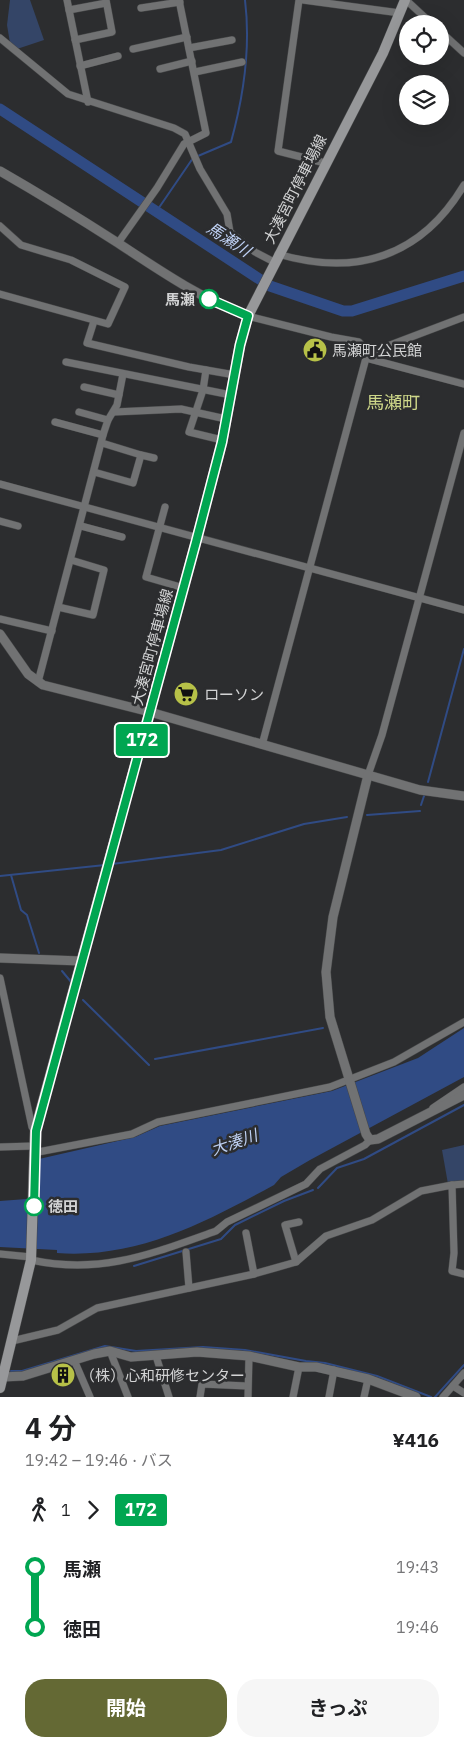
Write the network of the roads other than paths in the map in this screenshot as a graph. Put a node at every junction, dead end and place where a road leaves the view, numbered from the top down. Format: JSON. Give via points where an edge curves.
{"nodes":[{"id":1,"x":67,"y":0,"type":"edge"},
{"id":2,"x":301,"y":0,"type":"edge"},
{"id":3,"x":179,"y":1,"type":"edge"},
{"id":4,"x":409,"y":1,"type":"edge"},
{"id":5,"x":106,"y":2,"type":"edge"},
{"id":6,"x":141,"y":8,"type":"dead end"},
{"id":7,"x":69,"y":10,"type":"junction"},
{"id":8,"x":400,"y":13,"type":"junction"},
{"id":9,"x":423,"y":15,"type":"edge"},
{"id":10,"x":187,"y":37,"type":"junction"},
{"id":11,"x":0,"y":38,"type":"edge"},
{"id":12,"x":449,"y":39,"type":"edge"},
{"id":13,"x":75,"y":40,"type":"junction"},
{"id":14,"x":232,"y":40,"type":"dead end"},
{"id":15,"x":189,"y":48,"type":"junction"},
{"id":16,"x":133,"y":49,"type":"dead end"},
{"id":17,"x":464,"y":53,"type":"edge"},
{"id":18,"x":118,"y":56,"type":"dead end"},
{"id":19,"x":192,"y":61,"type":"junction"},
{"id":20,"x":242,"y":62,"type":"dead end"},
{"id":21,"x":80,"y":66,"type":"junction"},
{"id":22,"x":160,"y":69,"type":"dead end"},
{"id":23,"x":195,"y":72,"type":"junction"},
{"id":24,"x":88,"y":102,"type":"junction"},
{"id":25,"x":189,"y":140,"type":"junction"},
{"id":26,"x":325,"y":163,"type":"junction"},
{"id":27,"x":0,"y":171,"type":"edge"},
{"id":28,"x":464,"y":185,"type":"edge"},
{"id":29,"x":0,"y":226,"type":"edge"},
{"id":30,"x":118,"y":243,"type":"junction"},
{"id":31,"x":276,"y":258,"type":"junction"},
{"id":32,"x":0,"y":294,"type":"edge"},
{"id":33,"x":248,"y":316,"type":"junction"},
{"id":34,"x":464,"y":316,"type":"edge"},
{"id":35,"x":94,"y":321,"type":"junction"},
{"id":36,"x":367,"y":356,"type":"junction"},
{"id":37,"x":66,"y":362,"type":"dead end"},
{"id":38,"x":206,"y":370,"type":"junction"},
{"id":39,"x":123,"y":374,"type":"junction"},
{"id":40,"x":234,"y":375,"type":"junction"},
{"id":41,"x":464,"y":384,"type":"edge"},
{"id":42,"x":84,"y":387,"type":"dead end"},
{"id":43,"x":203,"y":390,"type":"junction"},
{"id":44,"x":118,"y":395,"type":"junction"},
{"id":45,"x":231,"y":395,"type":"junction"},
{"id":46,"x":79,"y":412,"type":"dead end"},
{"id":47,"x":114,"y":412,"type":"junction"},
{"id":48,"x":196,"y":413,"type":"junction"},
{"id":49,"x":108,"y":420,"type":"junction"},
{"id":50,"x":226,"y":420,"type":"junction"},
{"id":51,"x":55,"y":422,"type":"dead end"},
{"id":52,"x":464,"y":432,"type":"edge"},
{"id":53,"x":103,"y":435,"type":"junction"},
{"id":54,"x":222,"y":440,"type":"junction"},
{"id":55,"x":102,"y":443,"type":"junction"},
{"id":56,"x":141,"y":455,"type":"junction"},
{"id":57,"x":154,"y":458,"type":"dead end"},
{"id":58,"x":94,"y":472,"type":"junction"},
{"id":59,"x":0,"y":484,"type":"edge"},
{"id":60,"x":165,"y":507,"type":"dead end"},
{"id":61,"x":86,"y":509,"type":"junction"},
{"id":62,"x":0,"y":521,"type":"edge"},
{"id":63,"x":18,"y":526,"type":"dead end"},
{"id":64,"x":81,"y":526,"type":"junction"},
{"id":65,"x":160,"y":528,"type":"junction"},
{"id":66,"x":122,"y":537,"type":"dead end"},
{"id":67,"x":197,"y":538,"type":"junction"},
{"id":68,"x":71,"y":560,"type":"junction"},
{"id":69,"x":308,"y":568,"type":"junction"},
{"id":70,"x":184,"y":588,"type":"junction"},
{"id":71,"x":419,"y":598,"type":"junction"},
{"id":72,"x":58,"y":607,"type":"junction"},
{"id":73,"x":464,"y":610,"type":"edge"},
{"id":74,"x":0,"y":619,"type":"edge"},
{"id":75,"x":52,"y":631,"type":"junction"},
{"id":76,"x":0,"y":634,"type":"edge"},
{"id":77,"x":38,"y":682,"type":"junction"},
{"id":78,"x":150,"y":712,"type":"junction"},
{"id":79,"x":262,"y":745,"type":"junction"},
{"id":80,"x":368,"y":775,"type":"junction"},
{"id":81,"x":464,"y":796,"type":"edge"},
{"id":82,"x":0,"y":958,"type":"edge"},
{"id":83,"x":81,"y":961,"type":"junction"},
{"id":84,"x":0,"y":978,"type":"edge"},
{"id":85,"x":464,"y":1022,"type":"edge"},
{"id":86,"x":348,"y":1080,"type":"junction"},
{"id":87,"x":464,"y":1088,"type":"edge"},
{"id":88,"x":464,"y":1095,"type":"edge"},
{"id":89,"x":427,"y":1113,"type":"junction"},
{"id":90,"x":36,"y":1131,"type":"junction"},
{"id":91,"x":368,"y":1137,"type":"junction"},
{"id":92,"x":0,"y":1147,"type":"edge"},
{"id":93,"x":33,"y":1149,"type":"junction"},
{"id":94,"x":464,"y":1184,"type":"edge"},
{"id":95,"x":452,"y":1185,"type":"junction"},
{"id":96,"x":300,"y":1222,"type":"dead end"},
{"id":97,"x":246,"y":1233,"type":"dead end"},
{"id":98,"x":186,"y":1252,"type":"dead end"},
{"id":99,"x":0,"y":1254,"type":"edge"},
{"id":100,"x":31,"y":1258,"type":"junction"},
{"id":101,"x":296,"y":1262,"type":"junction"},
{"id":102,"x":254,"y":1274,"type":"junction"},
{"id":103,"x":464,"y":1274,"type":"edge"},
{"id":104,"x":189,"y":1288,"type":"junction"},
{"id":105,"x":12,"y":1341,"type":"junction"},
{"id":106,"x":110,"y":1351,"type":"junction"},
{"id":107,"x":156,"y":1356,"type":"junction"},
{"id":108,"x":250,"y":1356,"type":"junction"},
{"id":109,"x":74,"y":1360,"type":"junction"},
{"id":110,"x":299,"y":1366,"type":"junction"},
{"id":111,"x":334,"y":1370,"type":"junction"},
{"id":112,"x":464,"y":1373,"type":"edge"},
{"id":113,"x":3,"y":1377,"type":"junction"},
{"id":114,"x":368,"y":1380,"type":"junction"},
{"id":115,"x":247,"y":1386,"type":"junction"},
{"id":116,"x":453,"y":1386,"type":"junction"},
{"id":117,"x":0,"y":1388,"type":"edge"},
{"id":118,"x":464,"y":1393,"type":"edge"},
{"id":119,"x":403,"y":1394,"type":"edge"},
{"id":120,"x":90,"y":1397,"type":"edge"},
{"id":121,"x":128,"y":1397,"type":"edge"},
{"id":122,"x":168,"y":1397,"type":"edge"},
{"id":123,"x":200,"y":1397,"type":"edge"},
{"id":124,"x":248,"y":1397,"type":"edge"},
{"id":125,"x":294,"y":1397,"type":"edge"},
{"id":126,"x":329,"y":1397,"type":"edge"},
{"id":127,"x":364,"y":1397,"type":"edge"},
{"id":128,"x":416,"y":1397,"type":"edge"},
{"id":129,"x":443,"y":1397,"type":"edge"}],
"edges":[{"from":1,"to":7,"type":"street"},
{"from":2,"to":8,"type":"street"},
{"from":2,"to":26,"type":"street","via":[[278,151]]},
{"from":3,"to":6,"type":"street"},
{"from":3,"to":10,"type":"street"},
{"from":4,"to":8,"type":"main road","name":"大湊宮町停車場線"},
{"from":4,"to":9,"type":"street"},
{"from":5,"to":7,"type":"street"},
{"from":5,"to":13,"type":"street","via":[[112,32]]},
{"from":7,"to":13,"type":"street"},
{"from":8,"to":26,"type":"main road","name":"大湊宮町停車場線","via":[[383,53]]},
{"from":10,"to":15,"type":"street"},
{"from":10,"to":16,"type":"street"},
{"from":11,"to":24,"type":"street","via":[[62,90]]},
{"from":12,"to":17,"type":"street"},
{"from":13,"to":21,"type":"street"},
{"from":14,"to":15,"type":"street"},
{"from":15,"to":19,"type":"street"},
{"from":18,"to":21,"type":"street"},
{"from":19,"to":22,"type":"street"},
{"from":19,"to":23,"type":"street"},
{"from":20,"to":23,"type":"street"},
{"from":21,"to":24,"type":"street"},
{"from":23,"to":25,"type":"street","via":[[207,132]]},
{"from":24,"to":25,"type":"street","via":[[174,128]]},
{"from":25,"to":30,"type":"street"},
{"from":25,"to":31,"type":"street","via":[[194,157],[227,214],[230,232],[255,252]]},
{"from":26,"to":31,"type":"main road","name":"大湊宮町停車場線"},
{"from":27,"to":30,"type":"street"},
{"from":28,"to":31,"type":"street","via":[[440,216],[390,254],[357,264]]},
{"from":29,"to":35,"type":"street","via":[[21,245],[71,260],[125,287],[108,324]]},
{"from":30,"to":33,"type":"street","via":[[169,277],[223,307]]},
{"from":31,"to":33,"type":"main road","name":"大湊宮町停車場線"},
{"from":32,"to":35,"type":"street"},
{"from":33,"to":36,"type":"street","via":[[359,342]]},
{"from":33,"to":40,"type":"main road","name":"大湊宮町停車場線"},
{"from":34,"to":36,"type":"street"},
{"from":35,"to":38,"type":"street","via":[[87,343]]},
{"from":36,"to":41,"type":"street"},
{"from":36,"to":69,"type":"street"},
{"from":37,"to":39,"type":"street"},
{"from":38,"to":40,"type":"street"},
{"from":38,"to":43,"type":"street"},
{"from":39,"to":43,"type":"street"},
{"from":39,"to":44,"type":"street"},
{"from":40,"to":45,"type":"main road","name":"大湊宮町停車場線"},
{"from":42,"to":44,"type":"street"},
{"from":43,"to":45,"type":"street"},
{"from":43,"to":48,"type":"street"},
{"from":44,"to":47,"type":"street"},
{"from":45,"to":50,"type":"main road","name":"大湊宮町停車場線"},
{"from":46,"to":49,"type":"street"},
{"from":47,"to":48,"type":"street","via":[[181,409]]},
{"from":47,"to":49,"type":"street"},
{"from":48,"to":50,"type":"street"},
{"from":48,"to":54,"type":"street","via":[[189,432]]},
{"from":49,"to":53,"type":"street"},
{"from":50,"to":54,"type":"main road","name":"大湊宮町停車場線"},
{"from":51,"to":53,"type":"street"},
{"from":52,"to":71,"type":"street"},
{"from":53,"to":55,"type":"street"},
{"from":54,"to":67,"type":"main road","name":"大湊宮町停車場線"},
{"from":55,"to":56,"type":"street"},
{"from":55,"to":58,"type":"street"},
{"from":56,"to":57,"type":"street"},
{"from":56,"to":58,"type":"street","via":[[133,483]]},
{"from":58,"to":61,"type":"street"},
{"from":59,"to":61,"type":"street"},
{"from":60,"to":65,"type":"street"},
{"from":61,"to":64,"type":"street"},
{"from":61,"to":65,"type":"street"},
{"from":62,"to":63,"type":"street"},
{"from":64,"to":66,"type":"street"},
{"from":64,"to":68,"type":"street"},
{"from":65,"to":67,"type":"street"},
{"from":65,"to":70,"type":"street","via":[[146,577]]},
{"from":67,"to":69,"type":"street"},
{"from":67,"to":70,"type":"main road","name":"大湊宮町停車場線"},
{"from":68,"to":72,"type":"street"},
{"from":68,"to":72,"type":"street","via":[[104,570],[93,615]]},
{"from":69,"to":71,"type":"street"},
{"from":69,"to":79,"type":"street"},
{"from":70,"to":78,"type":"main road","name":"大湊宮町停車場線"},
{"from":71,"to":73,"type":"street"},
{"from":71,"to":80,"type":"street"},
{"from":72,"to":75,"type":"street"},
{"from":74,"to":75,"type":"street"},
{"from":75,"to":77,"type":"street"},
{"from":76,"to":77,"type":"street","via":[[17,661]]},
{"from":77,"to":78,"type":"street"},
{"from":78,"to":79,"type":"street"},
{"from":78,"to":83,"type":"main road","name":"大湊宮町停車場線"},
{"from":79,"to":80,"type":"street"},
{"from":80,"to":81,"type":"street","via":[[420,790]]},
{"from":80,"to":86,"type":"street","via":[[333,918],[326,972],[330,1017]]},
{"from":82,"to":83,"type":"street"},
{"from":83,"to":90,"type":"main road","name":"大湊宮町停車場線"},
{"from":84,"to":90,"type":"street","via":[[32,1127]]},
{"from":85,"to":86,"type":"street","via":[[394,1062]]},
{"from":86,"to":91,"type":"street"},
{"from":86,"to":93,"type":"street","via":[[302,1094],[158,1122],[132,1134],[42,1153]]},
{"from":87,"to":89,"type":"street","via":[[446,1097]]},
{"from":88,"to":89,"type":"street"},
{"from":89,"to":91,"type":"street","via":[[378,1139]]},
{"from":90,"to":93,"type":"main road","name":"大湊宮町停車場線"},
{"from":91,"to":100,"type":"street","via":[[365,1146],[320,1169],[306,1184],[227,1222],[216,1231],[119,1262],[67,1266]]},
{"from":92,"to":93,"type":"street"},
{"from":93,"to":100,"type":"main road","name":"大湊宮町停車場線"},
{"from":94,"to":95,"type":"street"},
{"from":95,"to":101,"type":"street","via":[[421,1191],[372,1220],[326,1236]]},
{"from":95,"to":103,"type":"street","via":[[452,1271]]},
{"from":96,"to":101,"type":"street","via":[[285,1226]]},
{"from":97,"to":102,"type":"street"},
{"from":98,"to":104,"type":"street"},
{"from":99,"to":100,"type":"street"},
{"from":100,"to":105,"type":"main road","name":"大湊宮町停車場線"},
{"from":101,"to":102,"type":"street"},
{"from":102,"to":104,"type":"street"},
{"from":104,"to":105,"type":"street","via":[[97,1308],[58,1330]]},
{"from":105,"to":113,"type":"main road","name":"大湊宮町停車場線"},
{"from":106,"to":107,"type":"street","via":[[131,1357]]},
{"from":106,"to":109,"type":"street"},
{"from":106,"to":121,"type":"street"},
{"from":107,"to":108,"type":"street","via":[[197,1352]]},
{"from":107,"to":122,"type":"street"},
{"from":108,"to":110,"type":"street"},
{"from":108,"to":115,"type":"street"},
{"from":109,"to":113,"type":"street","via":[[23,1376]]},
{"from":109,"to":120,"type":"street"},
{"from":110,"to":111,"type":"street"},
{"from":110,"to":125,"type":"street"},
{"from":111,"to":114,"type":"street"},
{"from":111,"to":126,"type":"street"},
{"from":112,"to":116,"type":"street"},
{"from":113,"to":117,"type":"main road","name":"大湊宮町停車場線"},
{"from":114,"to":119,"type":"street"},
{"from":114,"to":127,"type":"street"},
{"from":115,"to":123,"type":"street","via":[[202,1384]]},
{"from":115,"to":124,"type":"street"},
{"from":116,"to":118,"type":"street"},
{"from":116,"to":129,"type":"street"},
{"from":119,"to":128,"type":"street"}]}
